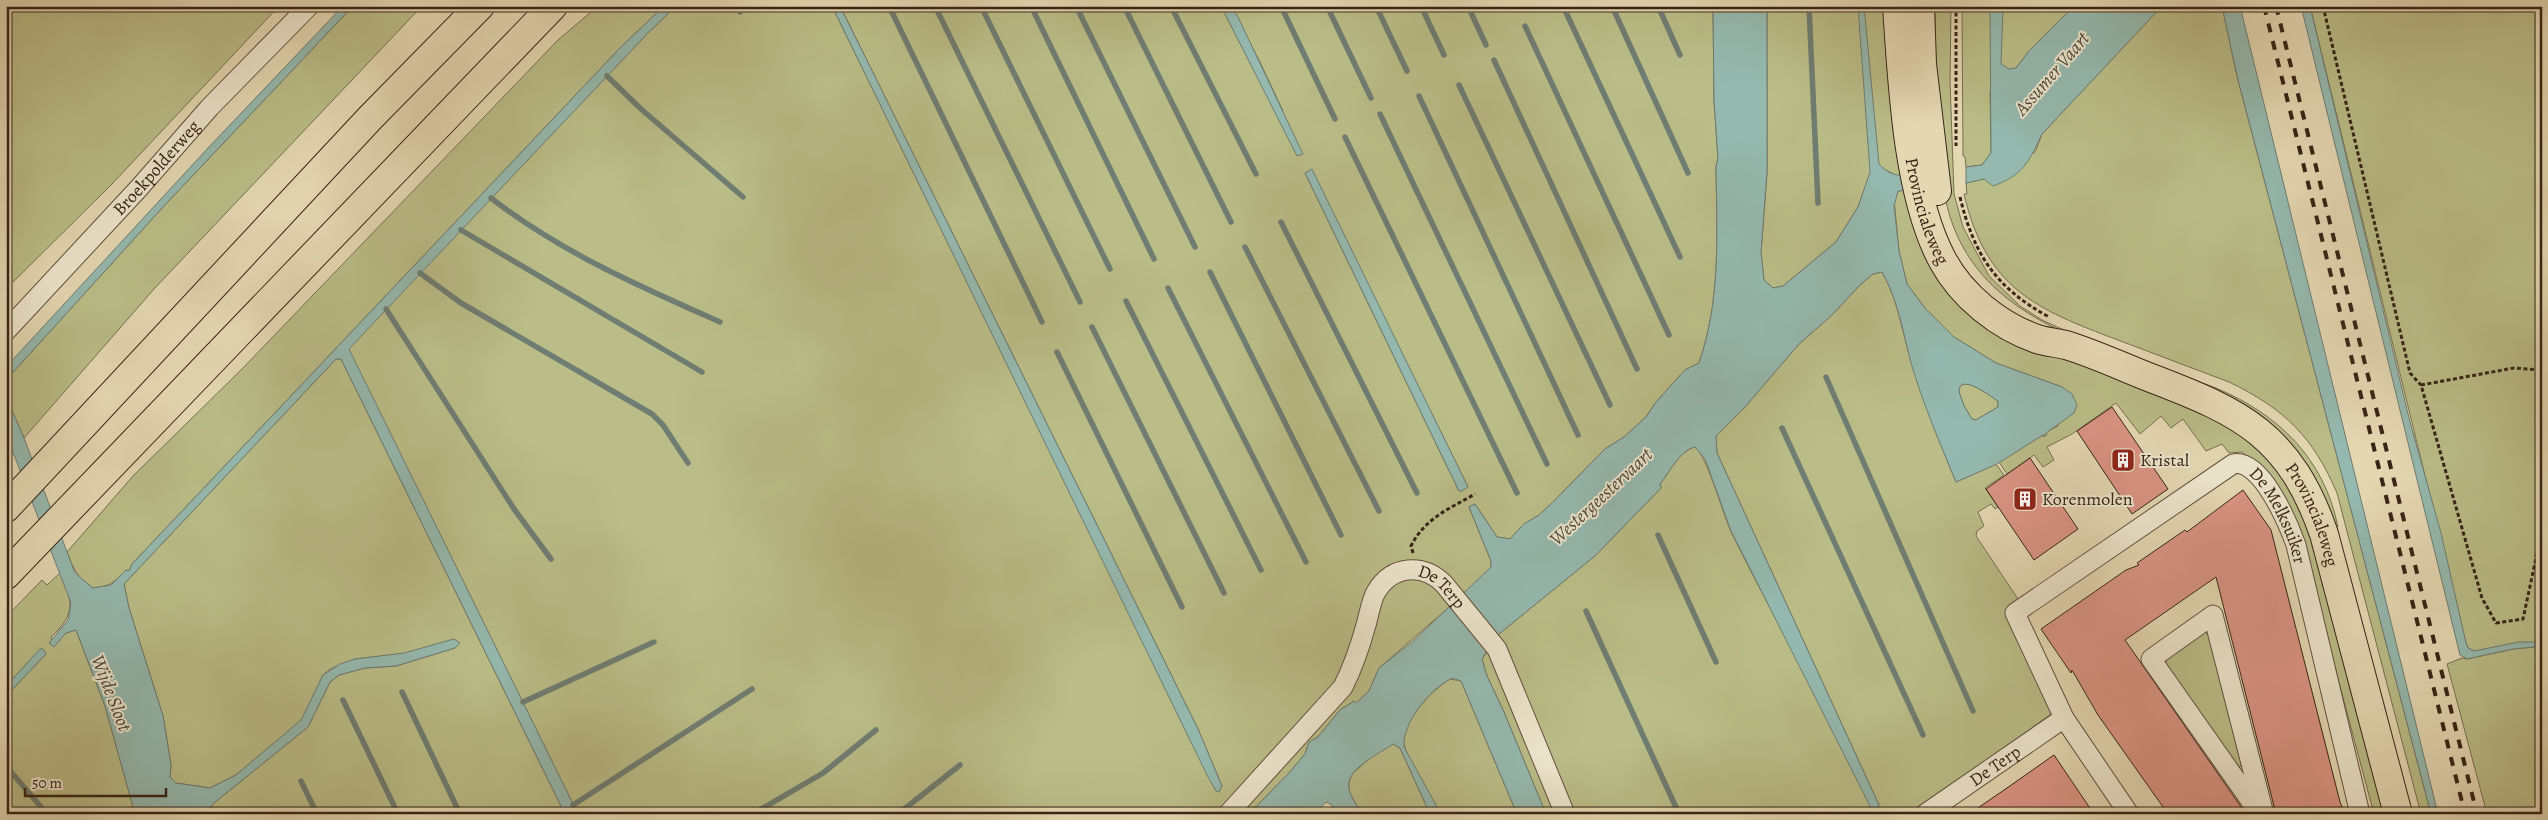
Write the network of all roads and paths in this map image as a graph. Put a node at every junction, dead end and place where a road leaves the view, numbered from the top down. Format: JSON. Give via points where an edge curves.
{"nodes":[{"id":1,"x":309,"y":6,"type":"edge"},
{"id":2,"x":480,"y":6,"type":"edge"},
{"id":3,"x":560,"y":6,"type":"edge"},
{"id":4,"x":1897,"y":6,"type":"edge"},
{"id":5,"x":1920,"y":6,"type":"edge"},
{"id":6,"x":1956,"y":6,"type":"edge"},
{"id":7,"x":2323,"y":6,"type":"edge"},
{"id":8,"x":545,"y":14,"type":"edge"},
{"id":9,"x":1933,"y":154,"type":"junction"},
{"id":10,"x":6,"y":331,"type":"edge"},
{"id":11,"x":2542,"y":370,"type":"edge"},
{"id":12,"x":2421,"y":385,"type":"junction"},
{"id":13,"x":1475,"y":494,"type":"dead end"},
{"id":14,"x":6,"y":508,"type":"edge"},
{"id":15,"x":2542,"y":530,"type":"edge"},
{"id":16,"x":1421,"y":569,"type":"junction"},
{"id":17,"x":6,"y":575,"type":"edge"},
{"id":18,"x":2064,"y":718,"type":"junction"},
{"id":19,"x":1228,"y":814,"type":"edge"},
{"id":20,"x":1565,"y":814,"type":"edge"},
{"id":21,"x":1925,"y":814,"type":"edge"},
{"id":22,"x":2129,"y":814,"type":"edge"},
{"id":23,"x":2260,"y":814,"type":"edge"},
{"id":24,"x":2264,"y":814,"type":"edge"},
{"id":25,"x":2360,"y":814,"type":"edge"},
{"id":26,"x":2398,"y":814,"type":"edge"}],
"edges":[{"from":1,"to":10,"type":"street","name":"Broekpolderweg","via":[[210,107]]},
{"from":2,"to":14,"type":"main road"},
{"from":3,"to":8,"type":"main road"},
{"from":4,"to":9,"type":"main road","name":"Provincialeweg","via":[[1901,66]]},
{"from":5,"to":9,"type":"main road","name":"Provincialeweg","via":[[1922,64]]},
{"from":6,"to":9,"type":"path"},
{"from":7,"to":12,"type":"path","via":[[2410,373]]},
{"from":8,"to":17,"type":"main road"},
{"from":9,"to":26,"type":"main road","name":"Provincialeweg","via":[[1930,231],[1943,262],[1975,300],[2004,323],[2036,339],[2066,345],[2230,412],[2262,435],[2293,468],[2314,504],[2324,534]]},
{"from":11,"to":12,"type":"path","via":[[2514,368]]},
{"from":12,"to":15,"type":"path","via":[[2482,598],[2496,623],[2523,619]]},
{"from":13,"to":16,"type":"path","via":[[1419,530],[1411,546]]},
{"from":16,"to":19,"type":"street","name":"De Terp","via":[[1402,570],[1376,593],[1354,665],[1343,687]]},
{"from":16,"to":20,"type":"street","name":"De Terp","via":[[1444,584],[1497,649]]},
{"from":18,"to":21,"type":"street","name":"De Terp"},
{"from":18,"to":22,"type":"street"},
{"from":18,"to":25,"type":"street","name":"De Melksuiker","via":[[2015,613],[2240,462],[2249,466],[2269,490],[2288,523],[2296,545]]},
{"from":23,"to":24,"type":"street","via":[[2151,659],[2213,615]]}]}
